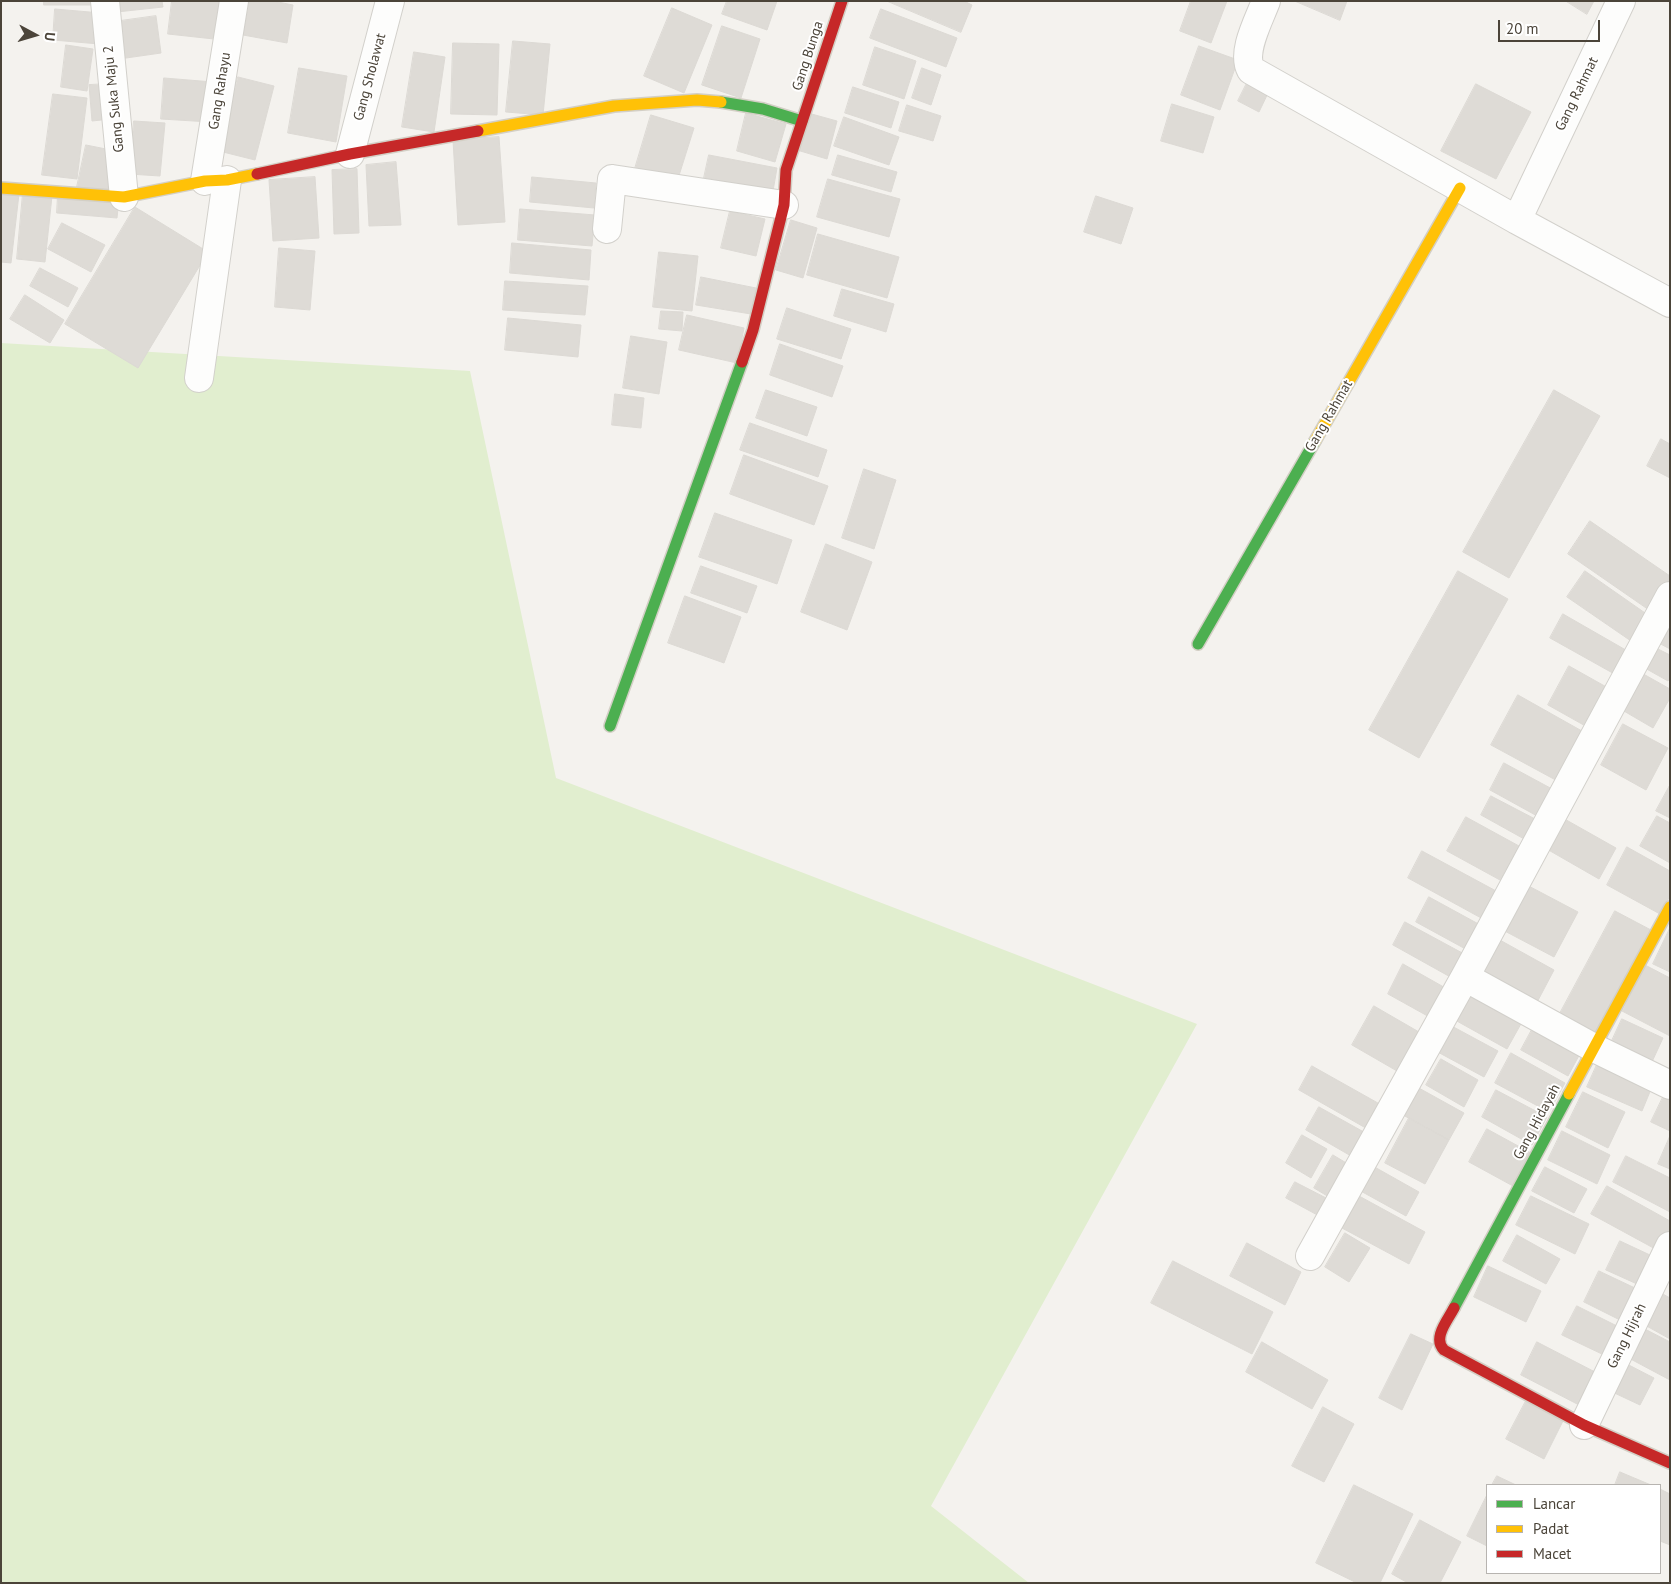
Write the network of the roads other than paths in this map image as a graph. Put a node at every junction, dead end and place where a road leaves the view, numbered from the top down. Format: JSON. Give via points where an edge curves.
{"nodes":[{"id":1,"x":105,"y":1,"type":"edge"},
{"id":2,"x":234,"y":1,"type":"edge"},
{"id":3,"x":390,"y":1,"type":"edge"},
{"id":4,"x":842,"y":1,"type":"edge"},
{"id":5,"x":1266,"y":1,"type":"edge"},
{"id":6,"x":1621,"y":1,"type":"edge"},
{"id":7,"x":802,"y":121,"type":"junction"},
{"id":8,"x":350,"y":154,"type":"junction"},
{"id":9,"x":216,"y":181,"type":"junction"},
{"id":10,"x":1,"y":188,"type":"edge"},
{"id":11,"x":1460,"y":188,"type":"junction"},
{"id":12,"x":124,"y":197,"type":"junction"},
{"id":13,"x":784,"y":205,"type":"junction"},
{"id":14,"x":1517,"y":220,"type":"junction"},
{"id":15,"x":607,"y":229,"type":"dead end"},
{"id":16,"x":1670,"y":303,"type":"edge"},
{"id":17,"x":199,"y":378,"type":"dead end"},
{"id":18,"x":1670,"y":596,"type":"edge"},
{"id":19,"x":1198,"y":644,"type":"dead end"},
{"id":20,"x":610,"y":726,"type":"dead end"},
{"id":21,"x":1670,"y":907,"type":"edge"},
{"id":22,"x":1465,"y":977,"type":"junction"},
{"id":23,"x":1594,"y":1048,"type":"junction"},
{"id":24,"x":1670,"y":1084,"type":"edge"},
{"id":25,"x":1670,"y":1246,"type":"edge"},
{"id":26,"x":1310,"y":1256,"type":"dead end"},
{"id":27,"x":1584,"y":1425,"type":"junction"},
{"id":28,"x":1670,"y":1463,"type":"edge"}],
"edges":[{"from":1,"to":12,"type":"street","name":"Gang Suka Maju 2"},
{"from":2,"to":9,"type":"street","name":"Gang Rahayu"},
{"from":3,"to":8,"type":"street","name":"Gang Sholawat"},
{"from":4,"to":7,"type":"street","name":"Gang Bunga"},
{"from":5,"to":11,"type":"street","via":[[1248,47],[1251,70]]},
{"from":6,"to":14,"type":"street","name":"Gang Rahmat"},
{"from":7,"to":8,"type":"street","via":[[763,109],[697,100],[614,106]]},
{"from":7,"to":13,"type":"street","name":"Gang Bunga","via":[[786,170]]},
{"from":8,"to":9,"type":"street"},
{"from":9,"to":12,"type":"street"},
{"from":9,"to":17,"type":"street","name":"Gang Rahayu"},
{"from":10,"to":12,"type":"street"},
{"from":11,"to":14,"type":"street"},
{"from":11,"to":19,"type":"street","name":"Gang Rahmat"},
{"from":13,"to":15,"type":"street","via":[[612,179]]},
{"from":13,"to":20,"type":"street","name":"Gang Bunga","via":[[752,330]]},
{"from":14,"to":16,"type":"street"},
{"from":18,"to":22,"type":"street"},
{"from":21,"to":23,"type":"street","name":"Gang Hidayah"},
{"from":22,"to":23,"type":"street"},
{"from":22,"to":26,"type":"street"},
{"from":23,"to":24,"type":"street"},
{"from":23,"to":27,"type":"street","name":"Gang Hidayah","via":[[1439,1336],[1444,1350]]},
{"from":25,"to":27,"type":"street","name":"Gang Hijrah"},
{"from":27,"to":28,"type":"street"}]}
